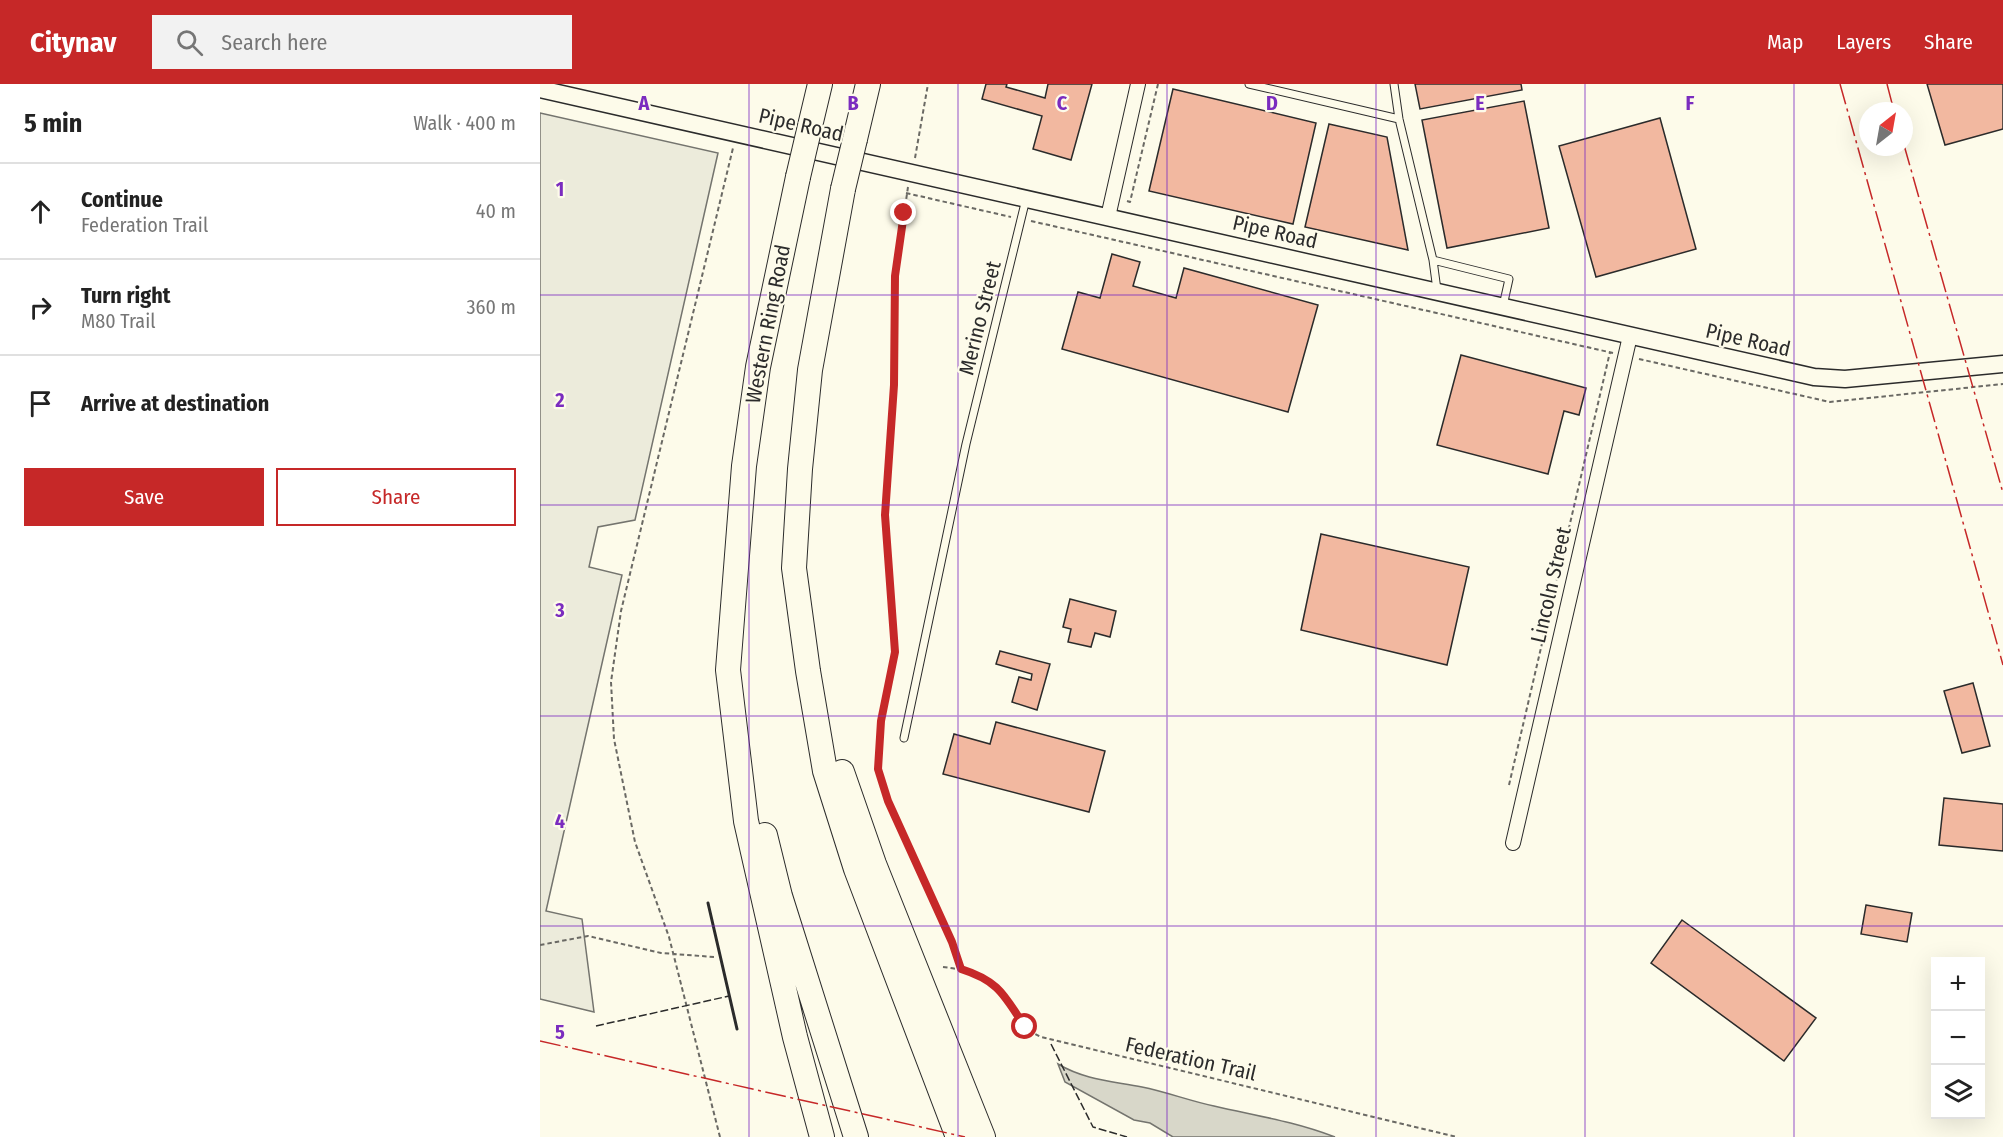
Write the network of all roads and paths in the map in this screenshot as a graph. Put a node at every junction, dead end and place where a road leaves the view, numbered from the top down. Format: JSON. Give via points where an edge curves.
{"nodes":[{"id":1,"x":820,"y":84,"type":"edge"},
{"id":2,"x":868,"y":84,"type":"edge"},
{"id":3,"x":928,"y":84,"type":"edge"},
{"id":4,"x":1138,"y":84,"type":"edge"},
{"id":5,"x":1158,"y":84,"type":"edge"},
{"id":6,"x":1249,"y":84,"type":"edge"},
{"id":7,"x":1394,"y":84,"type":"edge"},
{"id":8,"x":540,"y":89,"type":"edge"},
{"id":9,"x":1399,"y":119,"type":"junction"},
{"id":10,"x":736,"y":133,"type":"junction"},
{"id":11,"x":914,"y":161,"type":"dead end"},
{"id":12,"x":908,"y":185,"type":"dead end"},
{"id":13,"x":1112,"y":198,"type":"junction"},
{"id":14,"x":1026,"y":199,"type":"junction"},
{"id":15,"x":1108,"y":217,"type":"junction"},
{"id":16,"x":1433,"y":260,"type":"junction"},
{"id":17,"x":1437,"y":292,"type":"junction"},
{"id":18,"x":1503,"y":307,"type":"junction"},
{"id":19,"x":1630,"y":336,"type":"junction"},
{"id":20,"x":1610,"y":352,"type":"dead end"},
{"id":21,"x":2003,"y":364,"type":"edge"},
{"id":22,"x":737,"y":568,"type":"junction"},
{"id":23,"x":794,"y":568,"type":"junction"},
{"id":24,"x":904,"y":738,"type":"dead end"},
{"id":25,"x":1509,"y":784,"type":"dead end"},
{"id":26,"x":1513,"y":843,"type":"dead end"},
{"id":27,"x":540,"y":945,"type":"edge"},
{"id":28,"x":673,"y":954,"type":"junction"},
{"id":29,"x":714,"y":957,"type":"dead end"},
{"id":30,"x":944,"y":967,"type":"dead end"},
{"id":31,"x":961,"y":969,"type":"junction"},
{"id":32,"x":720,"y":1137,"type":"edge"},
{"id":33,"x":822,"y":1137,"type":"edge"},
{"id":34,"x":856,"y":1137,"type":"edge"},
{"id":35,"x":958,"y":1137,"type":"edge"},
{"id":36,"x":983,"y":1137,"type":"edge"},
{"id":37,"x":1457,"y":1137,"type":"edge"}],
"edges":[{"from":1,"to":22,"type":"highway","name":"Western Ring Road","bridge":true,"via":[[758,367],[744,466]]},
{"from":2,"to":23,"type":"highway","bridge":true,"via":[[843,189],[810,370]]},
{"from":3,"to":11,"type":"path"},
{"from":4,"to":13,"type":"street"},
{"from":5,"to":13,"type":"path","via":[[1130,202]]},
{"from":6,"to":9,"type":"lane"},
{"from":7,"to":9,"type":"lane"},
{"from":8,"to":10,"type":"street","name":"Pipe Road"},
{"from":9,"to":16,"type":"lane"},
{"from":10,"to":14,"type":"street","name":"Pipe Road"},
{"from":10,"to":28,"type":"path","via":[[621,611],[611,682],[614,739],[635,842]]},
{"from":12,"to":31,"type":"path","via":[[895,276],[894,385],[885,515],[895,652],[881,721],[878,769],[888,801]]},
{"from":13,"to":15,"type":"street"},
{"from":14,"to":15,"type":"street","name":"Pipe Road"},
{"from":14,"to":24,"type":"lane","name":"Merino Street","via":[[966,444]]},
{"from":15,"to":17,"type":"street","name":"Pipe Road"},
{"from":16,"to":17,"type":"lane"},
{"from":16,"to":18,"type":"lane","via":[[1509,279]]},
{"from":17,"to":18,"type":"street","name":"Pipe Road"},
{"from":18,"to":19,"type":"street","name":"Pipe Road"},
{"from":19,"to":21,"type":"street","name":"Pipe Road","via":[[1814,377],[1845,379]]},
{"from":19,"to":26,"type":"street","name":"Lincoln Street"},
{"from":20,"to":25,"type":"path"},
{"from":22,"to":33,"type":"highway","via":[[728,670],[746,821]]},
{"from":22,"to":34,"type":"highway","via":[[739,671],[761,819],[780,896]]},
{"from":23,"to":35,"type":"highway","via":[[825,771],[856,869]]},
{"from":23,"to":36,"type":"highway","via":[[841,770],[874,864]]},
{"from":27,"to":28,"type":"path","via":[[588,936]]},
{"from":28,"to":29,"type":"path"},
{"from":28,"to":32,"type":"path"},
{"from":30,"to":31,"type":"path","name":"Federation Trail"},
{"from":31,"to":37,"type":"path","name":"Federation Trail","via":[[992,982],[1009,1000],[1025,1027],[1041,1037]]}]}
